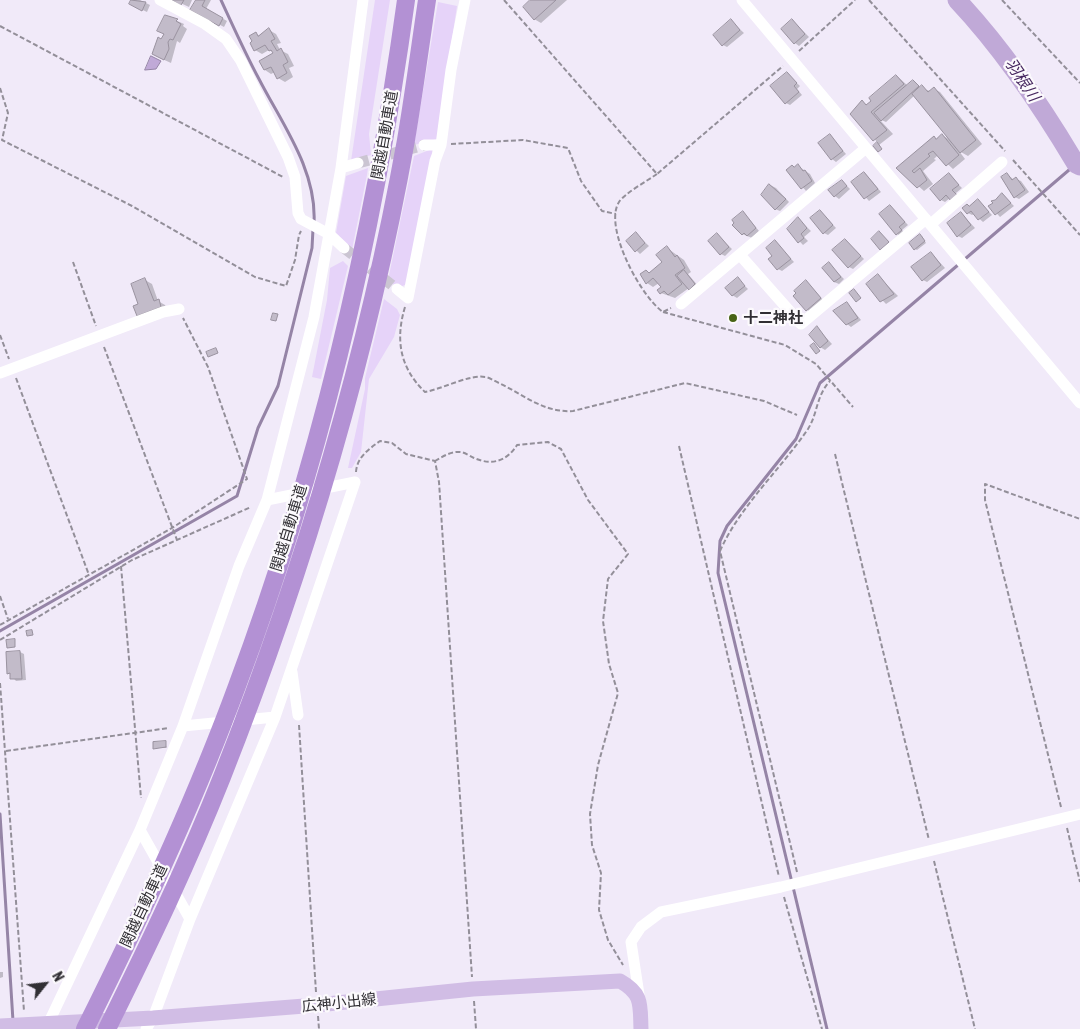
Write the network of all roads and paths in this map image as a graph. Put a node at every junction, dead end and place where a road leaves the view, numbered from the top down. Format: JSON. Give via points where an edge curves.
{"nodes":[{"id":1,"x":160,"y":0,"type":"edge"},
{"id":2,"x":363,"y":0,"type":"edge"},
{"id":3,"x":406,"y":0,"type":"edge"},
{"id":4,"x":427,"y":0,"type":"edge"},
{"id":5,"x":464,"y":0,"type":"edge"},
{"id":6,"x":504,"y":0,"type":"edge"},
{"id":7,"x":742,"y":0,"type":"edge"},
{"id":8,"x":855,"y":0,"type":"edge"},
{"id":9,"x":869,"y":0,"type":"edge"},
{"id":10,"x":1002,"y":0,"type":"edge"},
{"id":11,"x":0,"y":26,"type":"edge"},
{"id":12,"x":792,"y":58,"type":"junction"},
{"id":13,"x":1080,"y":83,"type":"edge"},
{"id":14,"x":0,"y":88,"type":"edge"},
{"id":15,"x":441,"y":144,"type":"junction"},
{"id":16,"x":424,"y":145,"type":"tunnel mouth"},
{"id":17,"x":866,"y":148,"type":"junction"},
{"id":18,"x":1002,"y":162,"type":"dead end"},
{"id":19,"x":358,"y":163,"type":"tunnel mouth"},
{"id":20,"x":341,"y":168,"type":"junction"},
{"id":21,"x":656,"y":174,"type":"junction"},
{"id":22,"x":296,"y":184,"type":"junction"},
{"id":23,"x":616,"y":214,"type":"junction"},
{"id":24,"x":928,"y":221,"type":"junction"},
{"id":25,"x":307,"y":223,"type":"junction"},
{"id":26,"x":328,"y":234,"type":"junction"},
{"id":27,"x":1080,"y":235,"type":"edge"},
{"id":28,"x":344,"y":248,"type":"tunnel mouth"},
{"id":29,"x":740,"y":255,"type":"junction"},
{"id":30,"x":72,"y":262,"type":"dead end"},
{"id":31,"x":397,"y":289,"type":"tunnel mouth"},
{"id":32,"x":408,"y":298,"type":"junction"},
{"id":33,"x":680,"y":304,"type":"joint"},
{"id":34,"x":179,"y":309,"type":"joint"},
{"id":35,"x":663,"y":312,"type":"junction"},
{"id":36,"x":97,"y":327,"type":"dead end"},
{"id":37,"x":0,"y":335,"type":"edge"},
{"id":38,"x":104,"y":345,"type":"dead end"},
{"id":39,"x":12,"y":368,"type":"junction"},
{"id":40,"x":0,"y":372,"type":"edge"},
{"id":41,"x":830,"y":381,"type":"junction"},
{"id":42,"x":1080,"y":403,"type":"edge"},
{"id":43,"x":853,"y":407,"type":"dead end"},
{"id":44,"x":797,"y":415,"type":"dead end"},
{"id":45,"x":679,"y":446,"type":"dead end"},
{"id":46,"x":835,"y":454,"type":"dead end"},
{"id":47,"x":434,"y":461,"type":"junction"},
{"id":48,"x":352,"y":482,"type":"junction"},
{"id":49,"x":270,"y":499,"type":"junction"},
{"id":50,"x":1080,"y":519,"type":"edge"},
{"id":51,"x":172,"y":528,"type":"junction"},
{"id":52,"x":176,"y":540,"type":"junction"},
{"id":53,"x":121,"y":566,"type":"junction"},
{"id":54,"x":89,"y":575,"type":"junction"},
{"id":55,"x":0,"y":596,"type":"edge"},
{"id":56,"x":8,"y":619,"type":"junction"},
{"id":57,"x":0,"y":625,"type":"edge"},
{"id":58,"x":0,"y":640,"type":"edge"},
{"id":59,"x":291,"y":670,"type":"junction"},
{"id":60,"x":0,"y":683,"type":"edge"},
{"id":61,"x":298,"y":715,"type":"joint"},
{"id":62,"x":272,"y":717,"type":"junction"},
{"id":63,"x":186,"y":726,"type":"junction"},
{"id":64,"x":6,"y":751,"type":"junction"},
{"id":65,"x":1080,"y":814,"type":"edge"},
{"id":66,"x":145,"y":816,"type":"junction"},
{"id":67,"x":1064,"y":818,"type":"junction"},
{"id":68,"x":142,"y":832,"type":"junction"},
{"id":69,"x":931,"y":850,"type":"junction"},
{"id":70,"x":800,"y":882,"type":"junction"},
{"id":71,"x":1080,"y":882,"type":"edge"},
{"id":72,"x":781,"y":887,"type":"junction"},
{"id":73,"x":188,"y":917,"type":"junction"},
{"id":74,"x":638,"y":978,"type":"junction"},
{"id":75,"x":473,"y":989,"type":"junction"},
{"id":76,"x":640,"y":1002,"type":"junction"},
{"id":77,"x":317,"y":1005,"type":"junction"},
{"id":78,"x":54,"y":1021,"type":"junction"},
{"id":79,"x":147,"y":1021,"type":"edge"},
{"id":80,"x":0,"y":1026,"type":"edge"},
{"id":81,"x":26,"y":1026,"type":"edge"},
{"id":82,"x":85,"y":1029,"type":"edge"},
{"id":83,"x":107,"y":1029,"type":"edge"},
{"id":84,"x":476,"y":1029,"type":"edge"},
{"id":85,"x":641,"y":1029,"type":"edge"},
{"id":86,"x":822,"y":1029,"type":"edge"},
{"id":87,"x":975,"y":1029,"type":"edge"}],
"edges":[{"from":1,"to":22,"type":"street","via":[[226,39],[241,60],[284,148]]},
{"from":2,"to":20,"type":"street"},
{"from":3,"to":82,"type":"highway","name":"関越自動車道","via":[[385,141],[362,257],[293,520],[238,685],[205,768],[126,946]]},
{"from":4,"to":83,"type":"highway","name":"関越自動車道","via":[[406,140],[385,244],[311,523],[259,678],[221,778],[182,870]]},
{"from":5,"to":15,"type":"street"},
{"from":6,"to":21,"type":"path"},
{"from":7,"to":12,"type":"street"},
{"from":8,"to":12,"type":"path"},
{"from":9,"to":27,"type":"path"},
{"from":10,"to":13,"type":"path"},
{"from":11,"to":22,"type":"path"},
{"from":12,"to":17,"type":"street"},
{"from":12,"to":21,"type":"path"},
{"from":14,"to":25,"type":"path","via":[[8,113],[2,140],[132,206],[255,277],[286,286],[296,260],[299,235]]},
{"from":15,"to":16,"type":"street"},
{"from":15,"to":23,"type":"path","via":[[523,140],[568,148],[581,181],[602,211]]},
{"from":15,"to":32,"type":"street"},
{"from":17,"to":24,"type":"street"},
{"from":17,"to":29,"type":"street"},
{"from":18,"to":24,"type":"street"},
{"from":19,"to":20,"type":"street"},
{"from":20,"to":26,"type":"street"},
{"from":21,"to":23,"type":"path","via":[[620,202]]},
{"from":22,"to":25,"type":"street","via":[[298,213]]},
{"from":23,"to":35,"type":"path","via":[[618,236],[637,282],[654,306]]},
{"from":24,"to":29,"type":"street","via":[[801,324]]},
{"from":24,"to":42,"type":"street"},
{"from":25,"to":26,"type":"street"},
{"from":26,"to":28,"type":"street"},
{"from":26,"to":49,"type":"street","via":[[314,317]]},
{"from":29,"to":33,"type":"street"},
{"from":30,"to":36,"type":"path"},
{"from":31,"to":32,"type":"street"},
{"from":32,"to":44,"type":"path","via":[[399,325],[399,340],[403,359],[416,384],[425,392],[445,388],[468,377],[485,376],[521,393],[534,404],[559,412],[685,383],[764,401]]},
{"from":33,"to":35,"type":"path"},
{"from":34,"to":39,"type":"street","via":[[163,312]]},
{"from":34,"to":51,"type":"path","via":[[208,367],[247,479]]},
{"from":35,"to":41,"type":"path","via":[[785,345],[816,364]]},
{"from":37,"to":39,"type":"path"},
{"from":38,"to":51,"type":"path"},
{"from":39,"to":40,"type":"street"},
{"from":39,"to":54,"type":"path"},
{"from":41,"to":43,"type":"path"},
{"from":41,"to":70,"type":"path","via":[[821,390],[810,426],[729,530],[720,551]]},
{"from":45,"to":72,"type":"path"},
{"from":46,"to":69,"type":"path"},
{"from":47,"to":48,"type":"path","via":[[406,454],[392,443],[380,441],[366,451],[356,466]]},
{"from":47,"to":74,"type":"path","via":[[460,452],[486,463],[496,462],[511,454],[518,445],[548,442],[561,449],[588,500],[628,554],[608,579],[603,621],[609,664],[618,693],[598,765],[590,814],[592,845],[601,873],[599,910],[608,940],[618,958],[628,972]]},
{"from":47,"to":75,"type":"path","via":[[439,482]]},
{"from":48,"to":49,"type":"street"},
{"from":48,"to":59,"type":"street"},
{"from":49,"to":52,"type":"path"},
{"from":49,"to":63,"type":"street","via":[[238,566]]},
{"from":50,"to":67,"type":"path","via":[[985,484],[985,500]]},
{"from":51,"to":52,"type":"path"},
{"from":51,"to":54,"type":"path"},
{"from":52,"to":53,"type":"path"},
{"from":53,"to":58,"type":"path"},
{"from":53,"to":66,"type":"path","via":[[140,796]]},
{"from":54,"to":56,"type":"path"},
{"from":55,"to":56,"type":"path"},
{"from":56,"to":57,"type":"path"},
{"from":59,"to":61,"type":"street"},
{"from":59,"to":62,"type":"street"},
{"from":60,"to":64,"type":"path"},
{"from":61,"to":77,"type":"path"},
{"from":62,"to":63,"type":"street"},
{"from":62,"to":73,"type":"street"},
{"from":63,"to":64,"type":"path"},
{"from":63,"to":66,"type":"street"},
{"from":64,"to":81,"type":"path"},
{"from":65,"to":67,"type":"street"},
{"from":66,"to":68,"type":"street"},
{"from":67,"to":69,"type":"street"},
{"from":67,"to":71,"type":"path"},
{"from":68,"to":73,"type":"street"},
{"from":68,"to":78,"type":"street"},
{"from":69,"to":70,"type":"street"},
{"from":69,"to":87,"type":"path"},
{"from":70,"to":72,"type":"street"},
{"from":72,"to":74,"type":"street","via":[[661,912],[642,927],[631,942]]},
{"from":72,"to":86,"type":"path"},
{"from":73,"to":79,"type":"street"},
{"from":74,"to":76,"type":"street"},
{"from":75,"to":76,"type":"main road","name":"広神小出線","via":[[620,981],[631,987]]},
{"from":75,"to":77,"type":"main road","name":"広神小出線"},
{"from":75,"to":84,"type":"path"},
{"from":76,"to":85,"type":"main road"},
{"from":77,"to":79,"type":"main road","name":"広神小出線"},
{"from":78,"to":79,"type":"main road","name":"広神小出線"},
{"from":78,"to":81,"type":"main road","name":"広神小出線"},
{"from":80,"to":81,"type":"main road","name":"広神小出線"}]}
